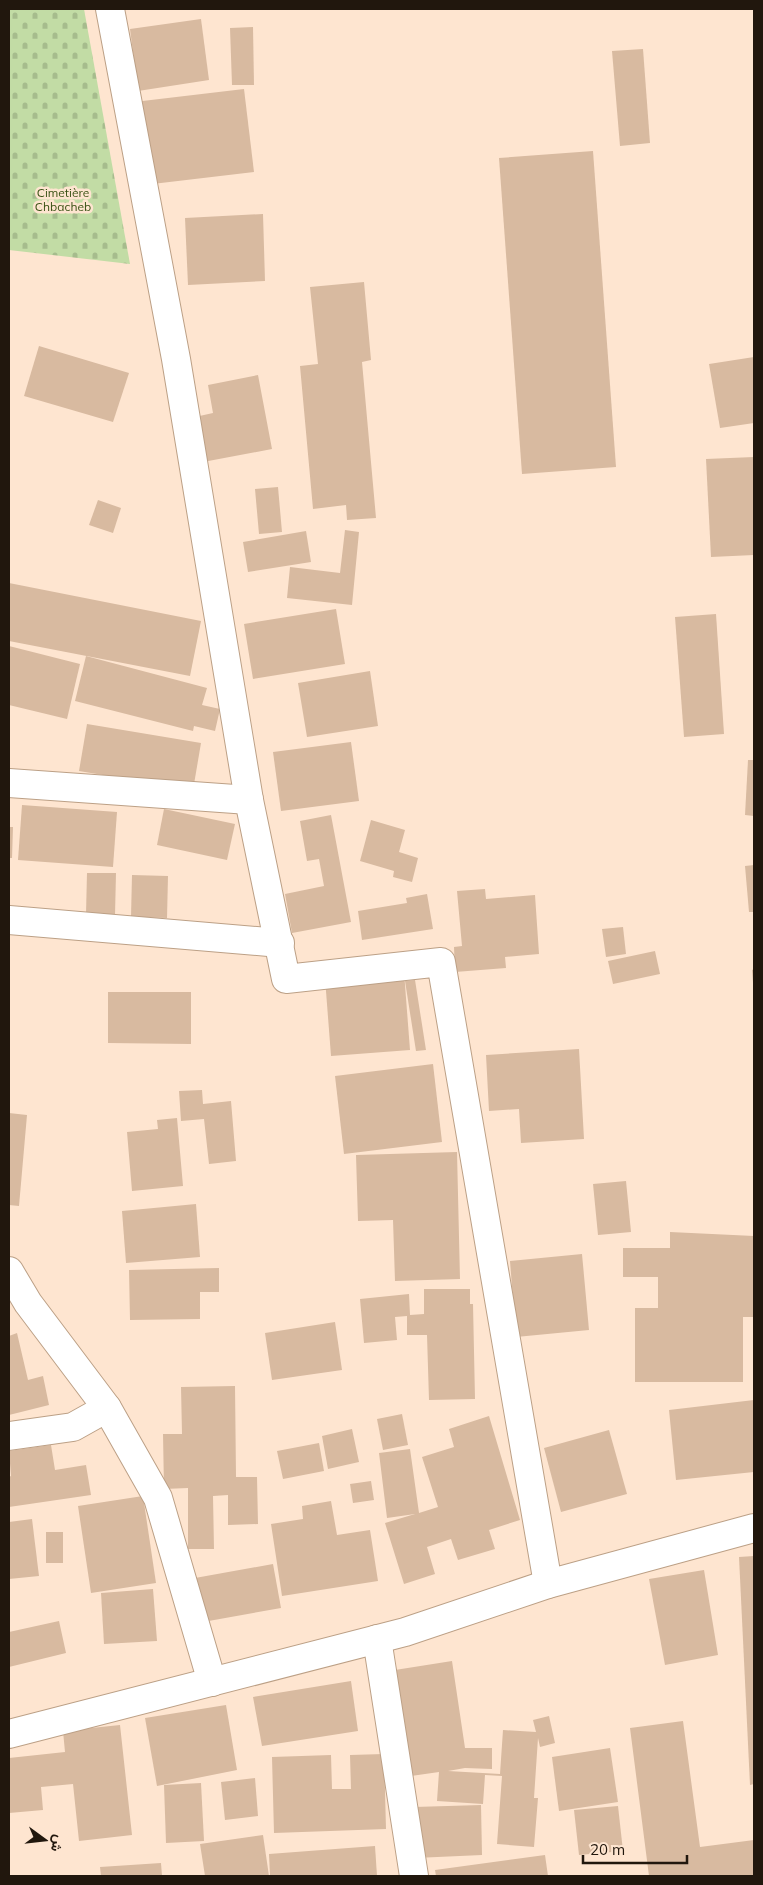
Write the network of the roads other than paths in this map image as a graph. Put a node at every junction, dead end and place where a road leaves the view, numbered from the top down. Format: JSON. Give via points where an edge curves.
{"nodes":[{"id":1,"x":110,"y":9,"type":"edge"},
{"id":2,"x":9,"y":783,"type":"edge"},
{"id":3,"x":249,"y":800,"type":"junction"},
{"id":4,"x":9,"y":920,"type":"edge"},
{"id":5,"x":280,"y":943,"type":"junction"},
{"id":6,"x":9,"y":1271,"type":"edge"},
{"id":7,"x":107,"y":1408,"type":"junction"},
{"id":8,"x":9,"y":1436,"type":"edge"},
{"id":9,"x":754,"y":1528,"type":"edge"},
{"id":10,"x":548,"y":1584,"type":"junction"},
{"id":11,"x":377,"y":1639,"type":"junction"},
{"id":12,"x":212,"y":1682,"type":"junction"},
{"id":13,"x":9,"y":1734,"type":"edge"},
{"id":14,"x":414,"y":1876,"type":"edge"}],
"edges":[{"from":1,"to":3,"type":"street","via":[[176,359]]},
{"from":2,"to":3,"type":"street"},
{"from":3,"to":5,"type":"street"},
{"from":4,"to":5,"type":"street"},
{"from":5,"to":10,"type":"street","via":[[286,979],[441,962]]},
{"from":6,"to":7,"type":"street","via":[[28,1303]]},
{"from":7,"to":8,"type":"street","via":[[73,1427]]},
{"from":7,"to":12,"type":"street","via":[[158,1498]]},
{"from":9,"to":10,"type":"street"},
{"from":10,"to":11,"type":"street"},
{"from":11,"to":12,"type":"street"},
{"from":11,"to":14,"type":"street"},
{"from":12,"to":13,"type":"street"}]}
